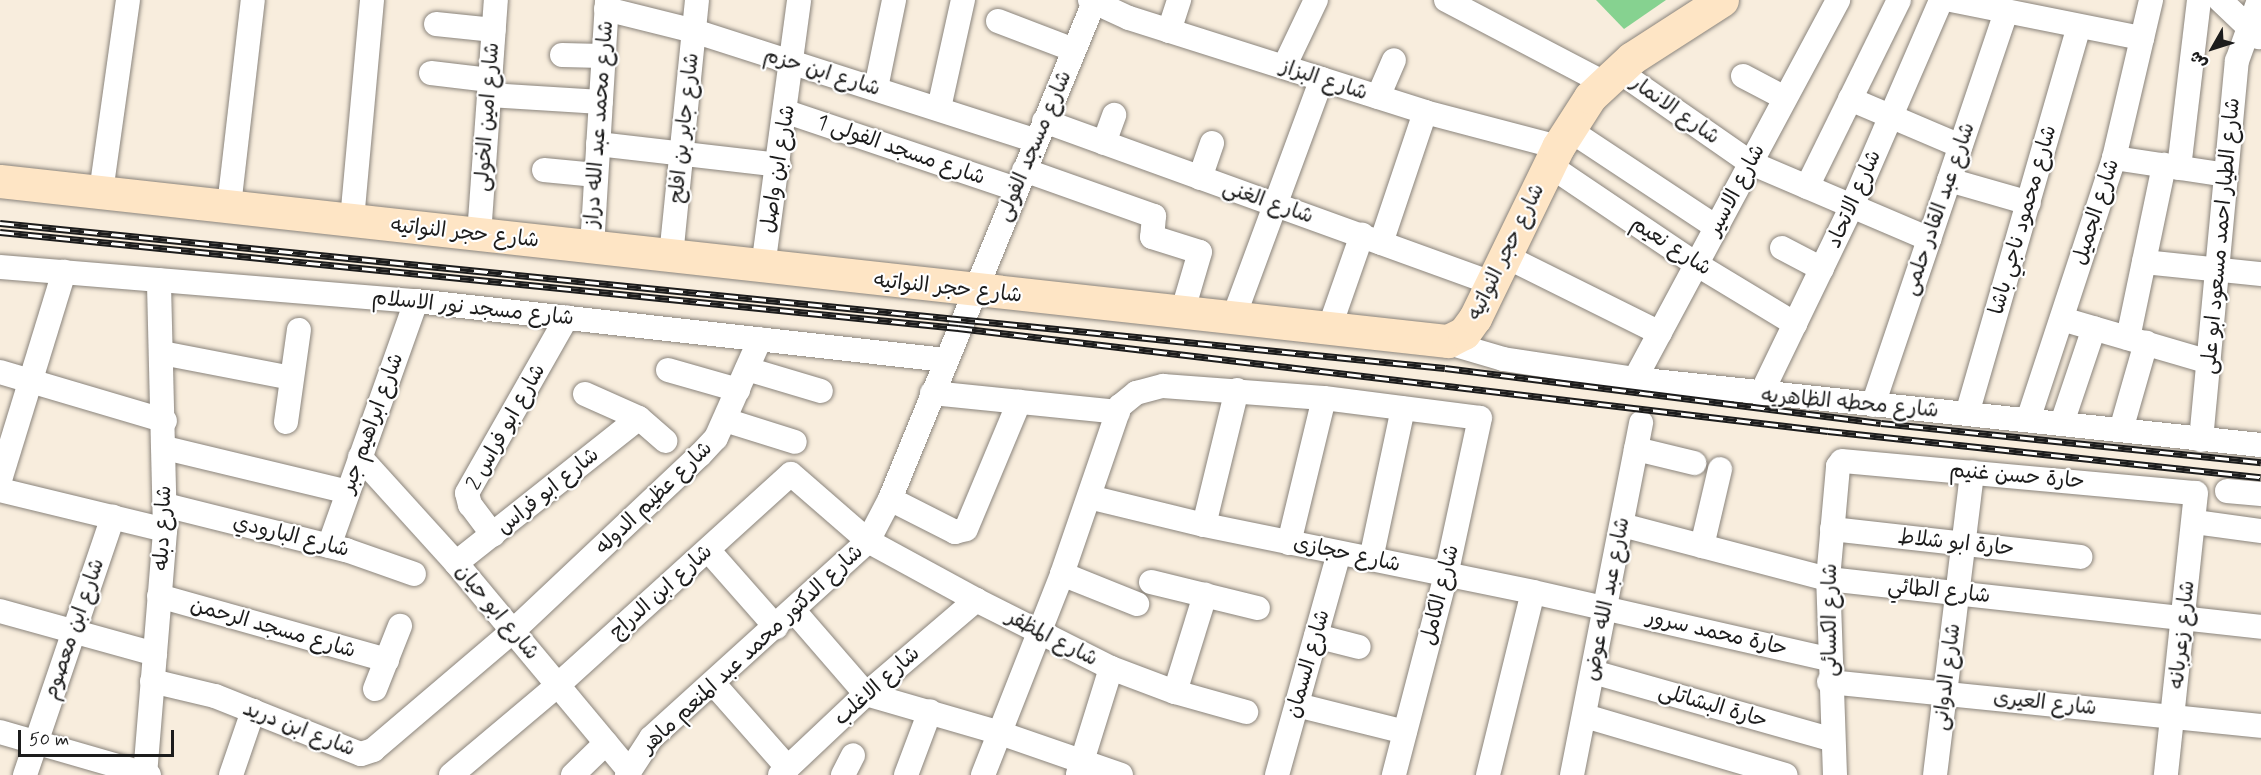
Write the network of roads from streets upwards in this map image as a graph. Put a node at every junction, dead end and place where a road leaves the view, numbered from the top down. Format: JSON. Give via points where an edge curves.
{"nodes":[{"id":1,"x":128,"y":0,"type":"edge"},
{"id":2,"x":253,"y":0,"type":"edge"},
{"id":3,"x":372,"y":0,"type":"edge"},
{"id":4,"x":496,"y":0,"type":"edge"},
{"id":5,"x":697,"y":0,"type":"edge"},
{"id":6,"x":799,"y":0,"type":"edge"},
{"id":7,"x":894,"y":0,"type":"edge"},
{"id":8,"x":963,"y":0,"type":"edge"},
{"id":9,"x":1179,"y":0,"type":"edge"},
{"id":10,"x":1316,"y":0,"type":"edge"},
{"id":11,"x":1722,"y":0,"type":"edge"},
{"id":12,"x":1838,"y":0,"type":"edge"},
{"id":13,"x":1899,"y":0,"type":"edge"},
{"id":14,"x":1941,"y":0,"type":"edge"},
{"id":15,"x":1951,"y":0,"type":"edge"},
{"id":16,"x":2151,"y":0,"type":"edge"},
{"id":17,"x":2199,"y":0,"type":"edge"},
{"id":18,"x":2220,"y":0,"type":"edge"},
{"id":19,"x":2259,"y":0,"type":"edge"},
{"id":20,"x":1092,"y":1,"type":"edge"},
{"id":21,"x":1456,"y":2,"type":"edge"},
{"id":22,"x":1980,"y":4,"type":"edge"},
{"id":23,"x":606,"y":5,"type":"edge"},
{"id":24,"x":1132,"y":9,"type":"edge"},
{"id":25,"x":2005,"y":14,"type":"junction"},
{"id":26,"x":998,"y":21,"type":"dead end"},
{"id":27,"x":436,"y":24,"type":"dead end"},
{"id":28,"x":2079,"y":27,"type":"junction"},
{"id":29,"x":494,"y":30,"type":"junction"},
{"id":30,"x":694,"y":31,"type":"junction"},
{"id":31,"x":1170,"y":31,"type":"junction"},
{"id":32,"x":2256,"y":33,"type":"edge"},
{"id":33,"x":2142,"y":38,"type":"junction"},
{"id":34,"x":1074,"y":50,"type":"junction"},
{"id":35,"x":562,"y":55,"type":"dead end"},
{"id":36,"x":603,"y":56,"type":"junction"},
{"id":37,"x":1394,"y":60,"type":"dead end"},
{"id":38,"x":793,"y":63,"type":"junction"},
{"id":39,"x":1284,"y":67,"type":"junction"},
{"id":40,"x":431,"y":73,"type":"dead end"},
{"id":41,"x":1610,"y":76,"type":"junction"},
{"id":42,"x":1743,"y":76,"type":"dead end"},
{"id":43,"x":1322,"y":79,"type":"junction"},
{"id":44,"x":489,"y":87,"type":"junction"},
{"id":45,"x":876,"y":88,"type":"junction"},
{"id":46,"x":1378,"y":97,"type":"junction"},
{"id":47,"x":1785,"y":98,"type":"junction"},
{"id":48,"x":1850,"y":99,"type":"junction"},
{"id":49,"x":601,"y":102,"type":"junction"},
{"id":50,"x":939,"y":108,"type":"junction"},
{"id":51,"x":787,"y":112,"type":"junction"},
{"id":52,"x":1425,"y":112,"type":"junction"},
{"id":53,"x":1114,"y":115,"type":"dead end"},
{"id":54,"x":1891,"y":117,"type":"junction"},
{"id":55,"x":1040,"y":131,"type":"junction"},
{"id":56,"x":1104,"y":143,"type":"junction"},
{"id":57,"x":1212,"y":143,"type":"dead end"},
{"id":58,"x":598,"y":144,"type":"junction"},
{"id":59,"x":1960,"y":146,"type":"junction"},
{"id":60,"x":1558,"y":147,"type":"junction"},
{"id":61,"x":682,"y":151,"type":"junction"},
{"id":62,"x":2114,"y":158,"type":"junction"},
{"id":63,"x":1751,"y":163,"type":"junction"},
{"id":64,"x":779,"y":165,"type":"junction"},
{"id":65,"x":2171,"y":166,"type":"junction"},
{"id":66,"x":544,"y":170,"type":"dead end"},
{"id":67,"x":596,"y":175,"type":"junction"},
{"id":68,"x":2226,"y":175,"type":"junction"},
{"id":69,"x":1200,"y":178,"type":"junction"},
{"id":70,"x":1020,"y":180,"type":"junction"},
{"id":71,"x":1949,"y":180,"type":"junction"},
{"id":72,"x":0,"y":181,"type":"edge"},
{"id":73,"x":1807,"y":186,"type":"junction"},
{"id":74,"x":101,"y":192,"type":"junction"},
{"id":75,"x":2029,"y":203,"type":"junction"},
{"id":76,"x":1275,"y":206,"type":"junction"},
{"id":77,"x":1852,"y":206,"type":"junction"},
{"id":78,"x":229,"y":207,"type":"junction"},
{"id":79,"x":352,"y":220,"type":"junction"},
{"id":80,"x":1716,"y":227,"type":"junction"},
{"id":81,"x":478,"y":235,"type":"junction"},
{"id":82,"x":1929,"y":238,"type":"junction"},
{"id":83,"x":1372,"y":239,"type":"junction"},
{"id":84,"x":591,"y":247,"type":"junction"},
{"id":85,"x":1782,"y":249,"type":"dead end"},
{"id":86,"x":671,"y":256,"type":"junction"},
{"id":87,"x":2144,"y":262,"type":"junction"},
{"id":88,"x":1696,"y":264,"type":"junction"},
{"id":89,"x":0,"y":267,"type":"edge"},
{"id":90,"x":763,"y":267,"type":"junction"},
{"id":91,"x":1822,"y":269,"type":"junction"},
{"id":92,"x":2218,"y":269,"type":"junction"},
{"id":93,"x":1498,"y":270,"type":"junction"},
{"id":94,"x":64,"y":272,"type":"junction"},
{"id":95,"x":2261,"y":274,"type":"edge"},
{"id":96,"x":159,"y":280,"type":"junction"},
{"id":97,"x":973,"y":291,"type":"junction"},
{"id":98,"x":416,"y":301,"type":"junction"},
{"id":99,"x":1182,"y":314,"type":"junction"},
{"id":100,"x":567,"y":317,"type":"junction"},
{"id":101,"x":1233,"y":319,"type":"junction"},
{"id":102,"x":2062,"y":319,"type":"junction"},
{"id":103,"x":1795,"y":324,"type":"junction"},
{"id":104,"x":2094,"y":328,"type":"junction"},
{"id":105,"x":299,"y":330,"type":"dead end"},
{"id":106,"x":1329,"y":330,"type":"junction"},
{"id":107,"x":1660,"y":333,"type":"junction"},
{"id":108,"x":760,"y":339,"type":"junction"},
{"id":109,"x":2137,"y":340,"type":"junction"},
{"id":110,"x":1442,"y":341,"type":"junction"},
{"id":111,"x":162,"y":353,"type":"junction"},
{"id":112,"x":945,"y":360,"type":"junction"},
{"id":113,"x":2209,"y":362,"type":"junction"},
{"id":114,"x":668,"y":370,"type":"dead end"},
{"id":115,"x":0,"y":372,"type":"edge"},
{"id":116,"x":292,"y":378,"type":"junction"},
{"id":117,"x":742,"y":379,"type":"junction"},
{"id":118,"x":1635,"y":380,"type":"junction"},
{"id":119,"x":32,"y":381,"type":"junction"},
{"id":120,"x":1237,"y":390,"type":"junction"},
{"id":121,"x":821,"y":391,"type":"dead end"},
{"id":122,"x":932,"y":393,"type":"junction"},
{"id":123,"x":585,"y":394,"type":"dead end"},
{"id":124,"x":1761,"y":394,"type":"junction"},
{"id":125,"x":1324,"y":398,"type":"junction"},
{"id":126,"x":1019,"y":402,"type":"junction"},
{"id":127,"x":1873,"y":405,"type":"junction"},
{"id":128,"x":1403,"y":408,"type":"junction"},
{"id":129,"x":1118,"y":412,"type":"junction"},
{"id":130,"x":1967,"y":414,"type":"junction"},
{"id":131,"x":639,"y":418,"type":"junction"},
{"id":132,"x":725,"y":420,"type":"junction"},
{"id":133,"x":2028,"y":420,"type":"junction"},
{"id":134,"x":165,"y":421,"type":"junction"},
{"id":135,"x":286,"y":422,"type":"dead end"},
{"id":136,"x":1641,"y":423,"type":"dead end"},
{"id":137,"x":2062,"y":423,"type":"junction"},
{"id":138,"x":2121,"y":429,"type":"junction"},
{"id":139,"x":2201,"y":440,"type":"junction"},
{"id":140,"x":665,"y":441,"type":"dead end"},
{"id":141,"x":795,"y":442,"type":"dead end"},
{"id":142,"x":2261,"y":445,"type":"edge"},
{"id":143,"x":165,"y":448,"type":"junction"},
{"id":144,"x":1636,"y":449,"type":"junction"},
{"id":145,"x":360,"y":457,"type":"junction"},
{"id":146,"x":1694,"y":463,"type":"dead end"},
{"id":147,"x":1838,"y":466,"type":"joint"},
{"id":148,"x":1720,"y":469,"type":"dead end"},
{"id":149,"x":1972,"y":472,"type":"junction"},
{"id":150,"x":0,"y":480,"type":"edge"},
{"id":151,"x":0,"y":490,"type":"edge"},
{"id":152,"x":2227,"y":490,"type":"dead end"},
{"id":153,"x":348,"y":492,"type":"junction"},
{"id":154,"x":2261,"y":494,"type":"edge"},
{"id":155,"x":1089,"y":496,"type":"junction"},
{"id":156,"x":2198,"y":496,"type":"joint"},
{"id":157,"x":890,"y":499,"type":"junction"},
{"id":158,"x":165,"y":505,"type":"junction"},
{"id":159,"x":113,"y":517,"type":"junction"},
{"id":160,"x":2195,"y":522,"type":"junction"},
{"id":161,"x":1204,"y":525,"type":"junction"},
{"id":162,"x":1622,"y":525,"type":"junction"},
{"id":163,"x":1832,"y":529,"type":"junction"},
{"id":164,"x":165,"y":530,"type":"junction"},
{"id":165,"x":2261,"y":531,"type":"edge"},
{"id":166,"x":493,"y":535,"type":"junction"},
{"id":167,"x":868,"y":542,"type":"junction"},
{"id":168,"x":1289,"y":543,"type":"junction"},
{"id":169,"x":1964,"y":543,"type":"junction"},
{"id":170,"x":329,"y":546,"type":"junction"},
{"id":171,"x":1702,"y":546,"type":"junction"},
{"id":172,"x":708,"y":550,"type":"junction"},
{"id":173,"x":1339,"y":553,"type":"junction"},
{"id":174,"x":2080,"y":557,"type":"dead end"},
{"id":175,"x":1371,"y":559,"type":"junction"},
{"id":176,"x":456,"y":563,"type":"junction"},
{"id":177,"x":414,"y":574,"type":"dead end"},
{"id":178,"x":1062,"y":574,"type":"junction"},
{"id":179,"x":1446,"y":575,"type":"junction"},
{"id":180,"x":1828,"y":579,"type":"junction"},
{"id":181,"x":1151,"y":582,"type":"dead end"},
{"id":182,"x":1533,"y":592,"type":"junction"},
{"id":183,"x":1958,"y":593,"type":"junction"},
{"id":184,"x":1206,"y":595,"type":"junction"},
{"id":185,"x":159,"y":596,"type":"junction"},
{"id":186,"x":976,"y":600,"type":"junction"},
{"id":187,"x":1137,"y":604,"type":"dead end"},
{"id":188,"x":1258,"y":608,"type":"dead end"},
{"id":189,"x":1606,"y":608,"type":"junction"},
{"id":190,"x":0,"y":611,"type":"edge"},
{"id":191,"x":794,"y":611,"type":"junction"},
{"id":192,"x":2184,"y":618,"type":"junction"},
{"id":193,"x":400,"y":626,"type":"dead end"},
{"id":194,"x":776,"y":627,"type":"junction"},
{"id":195,"x":2261,"y":627,"type":"edge"},
{"id":196,"x":74,"y":631,"type":"junction"},
{"id":197,"x":1040,"y":631,"type":"junction"},
{"id":198,"x":513,"y":632,"type":"junction"},
{"id":199,"x":1316,"y":636,"type":"junction"},
{"id":200,"x":1359,"y":647,"type":"dead end"},
{"id":201,"x":155,"y":654,"type":"junction"},
{"id":202,"x":387,"y":660,"type":"junction"},
{"id":203,"x":1111,"y":668,"type":"junction"},
{"id":204,"x":1829,"y":670,"type":"junction"},
{"id":205,"x":1593,"y":672,"type":"junction"},
{"id":206,"x":152,"y":681,"type":"junction"},
{"id":207,"x":713,"y":683,"type":"junction"},
{"id":208,"x":558,"y":685,"type":"junction"},
{"id":209,"x":375,"y":689,"type":"dead end"},
{"id":210,"x":1174,"y":692,"type":"junction"},
{"id":211,"x":1945,"y":693,"type":"junction"},
{"id":212,"x":866,"y":694,"type":"junction"},
{"id":213,"x":1296,"y":705,"type":"junction"},
{"id":214,"x":253,"y":711,"type":"junction"},
{"id":215,"x":930,"y":711,"type":"junction"},
{"id":216,"x":1246,"y":712,"type":"dead end"},
{"id":217,"x":1585,"y":716,"type":"junction"},
{"id":218,"x":2173,"y":717,"type":"junction"},
{"id":219,"x":2261,"y":726,"type":"edge"},
{"id":220,"x":0,"y":732,"type":"edge"},
{"id":221,"x":1405,"y":732,"type":"junction"},
{"id":222,"x":1000,"y":733,"type":"junction"},
{"id":223,"x":1833,"y":740,"type":"junction"},
{"id":224,"x":35,"y":742,"type":"junction"},
{"id":225,"x":606,"y":743,"type":"junction"},
{"id":226,"x":1709,"y":764,"type":"edge"},
{"id":227,"x":99,"y":768,"type":"edge"},
{"id":228,"x":1080,"y":768,"type":"edge"},
{"id":229,"x":784,"y":772,"type":"edge"},
{"id":230,"x":628,"y":773,"type":"edge"},
{"id":231,"x":1282,"y":774,"type":"edge"},
{"id":232,"x":25,"y":775,"type":"edge"},
{"id":233,"x":146,"y":775,"type":"edge"},
{"id":234,"x":231,"y":775,"type":"edge"},
{"id":235,"x":451,"y":775,"type":"edge"},
{"id":236,"x":573,"y":775,"type":"edge"},
{"id":237,"x":906,"y":775,"type":"edge"},
{"id":238,"x":982,"y":775,"type":"edge"},
{"id":239,"x":1121,"y":775,"type":"edge"},
{"id":240,"x":1394,"y":775,"type":"edge"},
{"id":241,"x":1488,"y":775,"type":"edge"},
{"id":242,"x":1572,"y":775,"type":"edge"},
{"id":243,"x":1785,"y":775,"type":"edge"},
{"id":244,"x":1835,"y":775,"type":"edge"},
{"id":245,"x":1935,"y":775,"type":"edge"},
{"id":246,"x":2166,"y":775,"type":"edge"}],
"edges":[{"from":1,"to":74,"type":"street"},
{"from":2,"to":78,"type":"street"},
{"from":3,"to":79,"type":"street"},
{"from":4,"to":29,"type":"street","name":"شارع امين الخولى"},
{"from":5,"to":30,"type":"street","name":"شارع جابر بن افلح"},
{"from":6,"to":38,"type":"street","name":"شارع ابن واصل"},
{"from":7,"to":45,"type":"street"},
{"from":8,"to":50,"type":"street"},
{"from":9,"to":31,"type":"street"},
{"from":10,"to":39,"type":"street"},
{"from":11,"to":41,"type":"street","name":"شارع حجر النواتيه"},
{"from":12,"to":47,"type":"street","name":"شارع الاسير"},
{"from":13,"to":48,"type":"street"},
{"from":14,"to":54,"type":"street","name":"شارع الاتحاد"},
{"from":15,"to":22,"type":"street"},
{"from":16,"to":33,"type":"street","name":"شارع الجميل"},
{"from":17,"to":65,"type":"street"},
{"from":18,"to":32,"type":"street"},
{"from":19,"to":32,"type":"street","name":"شارع الطيار احمد مسعود ابو على"},
{"from":20,"to":24,"type":"street","name":"شارع البزاز"},
{"from":20,"to":34,"type":"street","name":"شارع مسجد الفولى"},
{"from":21,"to":41,"type":"street","name":"شارع الانمار"},
{"from":22,"to":25,"type":"street"},
{"from":23,"to":30,"type":"street","name":"شارع ابن حزم"},
{"from":23,"to":36,"type":"street","name":"شارع محمد عبد الله دراز"},
{"from":24,"to":31,"type":"street","name":"شارع البزاز"},
{"from":25,"to":28,"type":"street"},
{"from":25,"to":59,"type":"street","name":"شارع عبد القادر حلمى"},
{"from":26,"to":34,"type":"street"},
{"from":27,"to":29,"type":"street"},
{"from":28,"to":33,"type":"street"},
{"from":28,"to":75,"type":"street","name":"شارع محمود ناجي باشا"},
{"from":29,"to":44,"type":"street","name":"شارع امين الخولى"},
{"from":30,"to":38,"type":"street","name":"شارع ابن حزم"},
{"from":30,"to":61,"type":"street","name":"شارع جابر بن افلح"},
{"from":31,"to":39,"type":"street","name":"شارع البزاز"},
{"from":32,"to":68,"type":"street","name":"شارع الطيار احمد مسعود ابو على","via":[[2237,61]]},
{"from":33,"to":62,"type":"street","name":"شارع الجميل"},
{"from":34,"to":55,"type":"street","name":"شارع مسجد الفولى"},
{"from":35,"to":36,"type":"street"},
{"from":36,"to":49,"type":"street","name":"شارع محمد عبد الله دراز"},
{"from":37,"to":46,"type":"street"},
{"from":38,"to":45,"type":"street","name":"شارع ابن حزم"},
{"from":38,"to":51,"type":"street","name":"شارع ابن واصل"},
{"from":39,"to":43,"type":"street","name":"شارع البزاز"},
{"from":40,"to":44,"type":"street"},
{"from":41,"to":60,"type":"street","name":"شارع حجر النواتيه"},
{"from":41,"to":63,"type":"street","name":"شارع الانمار"},
{"from":42,"to":47,"type":"street"},
{"from":43,"to":46,"type":"street","name":"شارع البزاز"},
{"from":43,"to":76,"type":"street"},
{"from":44,"to":49,"type":"street"},
{"from":44,"to":81,"type":"street","name":"شارع امين الخولى"},
{"from":45,"to":50,"type":"street","name":"شارع ابن حزم"},
{"from":46,"to":52,"type":"street","name":"شارع البزاز"},
{"from":47,"to":63,"type":"street","name":"شارع الاسير"},
{"from":48,"to":54,"type":"street"},
{"from":48,"to":73,"type":"street"},
{"from":49,"to":58,"type":"street","name":"شارع محمد عبد الله دراز"},
{"from":50,"to":55,"type":"street","name":"شارع ابن حزم"},
{"from":51,"to":64,"type":"street","name":"شارع ابن واصل"},
{"from":51,"to":70,"type":"street","name":"شارع مسجد الفولى 1"},
{"from":52,"to":60,"type":"street","name":"شارع البزاز"},
{"from":52,"to":83,"type":"street"},
{"from":53,"to":56,"type":"street"},
{"from":54,"to":59,"type":"street"},
{"from":54,"to":77,"type":"street","name":"شارع الاتحاد"},
{"from":55,"to":56,"type":"street","name":"شارع الغنى"},
{"from":55,"to":70,"type":"street","name":"شارع مسجد الفولى"},
{"from":56,"to":69,"type":"street","name":"شارع الغنى"},
{"from":57,"to":69,"type":"street"},
{"from":58,"to":61,"type":"street"},
{"from":58,"to":67,"type":"street","name":"شارع محمد عبد الله دراز"},
{"from":59,"to":71,"type":"street","name":"شارع عبد القادر حلمى"},
{"from":60,"to":80,"type":"street"},
{"from":60,"to":88,"type":"street","name":"شارع نعيم"},
{"from":60,"to":93,"type":"street","name":"شارع حجر النواتيه"},
{"from":61,"to":64,"type":"street"},
{"from":61,"to":86,"type":"street","name":"شارع جابر بن افلح"},
{"from":62,"to":65,"type":"street"},
{"from":62,"to":102,"type":"street","name":"شارع الجميل"},
{"from":63,"to":73,"type":"street","name":"شارع الانمار"},
{"from":63,"to":80,"type":"street","name":"شارع الاسير"},
{"from":64,"to":90,"type":"street","name":"شارع ابن واصل"},
{"from":65,"to":68,"type":"street"},
{"from":65,"to":87,"type":"street"},
{"from":66,"to":67,"type":"street"},
{"from":67,"to":84,"type":"street","name":"شارع محمد عبد الله دراز"},
{"from":68,"to":92,"type":"street","name":"شارع الطيار احمد مسعود ابو على"},
{"from":69,"to":76,"type":"street","name":"شارع الغنى"},
{"from":70,"to":97,"type":"street","name":"شارع مسجد الفولى"},
{"from":70,"to":99,"type":"street","name":"شارع مسجد الفولى 1","via":[[1154,216],[1153,238],[1200,252]]},
{"from":71,"to":75,"type":"street"},
{"from":71,"to":82,"type":"street","name":"شارع عبد القادر حلمى"},
{"from":72,"to":74,"type":"street","name":"شارع حجر النواتيه"},
{"from":73,"to":77,"type":"street","name":"شارع الانمار"},
{"from":74,"to":78,"type":"street","name":"شارع حجر النواتيه"},
{"from":75,"to":130,"type":"street","name":"شارع محمود ناجي باشا"},
{"from":76,"to":83,"type":"street","name":"شارع الغنى"},
{"from":76,"to":101,"type":"street"},
{"from":77,"to":82,"type":"street","name":"شارع الانمار"},
{"from":77,"to":91,"type":"street","name":"شارع الاتحاد"},
{"from":78,"to":79,"type":"street","name":"شارع حجر النواتيه"},
{"from":79,"to":81,"type":"street","name":"شارع حجر النواتيه"},
{"from":80,"to":88,"type":"street","name":"شارع الاسير"},
{"from":81,"to":84,"type":"street","name":"شارع حجر النواتيه"},
{"from":82,"to":127,"type":"street","name":"شارع عبد القادر حلمى"},
{"from":83,"to":93,"type":"street","name":"شارع الغنى"},
{"from":83,"to":106,"type":"street"},
{"from":84,"to":86,"type":"street","name":"شارع حجر النواتيه"},
{"from":85,"to":91,"type":"street"},
{"from":86,"to":90,"type":"street","name":"شارع حجر النواتيه"},
{"from":87,"to":92,"type":"street"},
{"from":87,"to":109,"type":"street"},
{"from":88,"to":103,"type":"street","name":"شارع نعيم"},
{"from":88,"to":107,"type":"street","name":"شارع الاسير"},
{"from":89,"to":94,"type":"street","name":"شارع مسجد نور الاسلام"},
{"from":90,"to":97,"type":"street","name":"شارع حجر النواتيه"},
{"from":91,"to":103,"type":"street","name":"شارع الاتحاد"},
{"from":92,"to":95,"type":"street"},
{"from":92,"to":113,"type":"street","name":"شارع الطيار احمد مسعود ابو على"},
{"from":93,"to":107,"type":"street","name":"شارع الغنى"},
{"from":93,"to":110,"type":"street","name":"شارع حجر النواتيه","via":[[1468,328]]},
{"from":94,"to":96,"type":"street","name":"شارع مسجد نور الاسلام"},
{"from":94,"to":119,"type":"street"},
{"from":96,"to":98,"type":"street","name":"شارع مسجد نور الاسلام"},
{"from":96,"to":111,"type":"street","name":"شارع دبله"},
{"from":97,"to":99,"type":"street","name":"شارع حجر النواتيه"},
{"from":97,"to":112,"type":"street","name":"شارع الدكتور محمد عبد المنعم ماهر"},
{"from":98,"to":100,"type":"street","name":"شارع مسجد نور الاسلام"},
{"from":98,"to":145,"type":"street","name":"شارع ابراهيم جبر"},
{"from":99,"to":101,"type":"street","name":"شارع حجر النواتيه"},
{"from":100,"to":108,"type":"street","name":"شارع مسجد نور الاسلام"},
{"from":100,"to":166,"type":"street","name":"شارع ابو فراس 2","via":[[467,493],[470,505]]},
{"from":101,"to":106,"type":"street","name":"شارع حجر النواتيه"},
{"from":102,"to":104,"type":"street"},
{"from":102,"to":133,"type":"street","name":"شارع الجميل"},
{"from":103,"to":124,"type":"street","name":"شارع الاتحاد"},
{"from":104,"to":109,"type":"street"},
{"from":104,"to":137,"type":"street"},
{"from":105,"to":116,"type":"street"},
{"from":106,"to":110,"type":"street","name":"شارع حجر النواتيه"},
{"from":107,"to":118,"type":"street","name":"شارع الاسير"},
{"from":108,"to":112,"type":"street","name":"شارع مسجد نور الاسلام"},
{"from":108,"to":117,"type":"street","name":"شارع عظيم الدوله"},
{"from":109,"to":113,"type":"street"},
{"from":109,"to":138,"type":"street"},
{"from":110,"to":118,"type":"street","name":"شارع محطه الظاهريه","via":[[1503,359]]},
{"from":111,"to":116,"type":"street"},
{"from":111,"to":134,"type":"street","name":"شارع دبله"},
{"from":112,"to":122,"type":"street","name":"شارع الدكتور محمد عبد المنعم ماهر"},
{"from":113,"to":139,"type":"street","name":"شارع الطيار احمد مسعود ابو على"},
{"from":114,"to":117,"type":"street"},
{"from":115,"to":119,"type":"street"},
{"from":116,"to":135,"type":"street"},
{"from":117,"to":121,"type":"street"},
{"from":117,"to":132,"type":"street","name":"شارع عظيم الدوله"},
{"from":118,"to":124,"type":"street","name":"شارع محطه الظاهريه"},
{"from":119,"to":134,"type":"street"},
{"from":119,"to":150,"type":"street"},
{"from":120,"to":125,"type":"street"},
{"from":120,"to":129,"type":"street","via":[[1156,387],[1130,396]]},
{"from":120,"to":161,"type":"street"},
{"from":122,"to":126,"type":"street"},
{"from":122,"to":157,"type":"street","name":"شارع الدكتور محمد عبد المنعم ماهر"},
{"from":123,"to":131,"type":"street"},
{"from":124,"to":127,"type":"street","name":"شارع محطه الظاهريه"},
{"from":125,"to":128,"type":"street"},
{"from":125,"to":168,"type":"street"},
{"from":126,"to":129,"type":"street"},
{"from":126,"to":157,"type":"street","via":[[966,529],[955,532]]},
{"from":127,"to":130,"type":"street","name":"شارع محطه الظاهريه"},
{"from":128,"to":175,"type":"street"},
{"from":128,"to":179,"type":"street","name":"شارع الكامل","via":[[1476,416],[1480,421]]},
{"from":129,"to":155,"type":"street"},
{"from":130,"to":133,"type":"street","name":"شارع محطه الظاهريه"},
{"from":131,"to":140,"type":"street"},
{"from":131,"to":166,"type":"street","name":"شارع ابو فراس"},
{"from":132,"to":141,"type":"street"},
{"from":132,"to":198,"type":"street","name":"شارع عظيم الدوله","via":[[716,438],[700,455]]},
{"from":133,"to":137,"type":"street","name":"شارع محطه الظاهريه"},
{"from":134,"to":143,"type":"street","name":"شارع دبله"},
{"from":136,"to":144,"type":"street","name":"شارع عبد الله عوض"},
{"from":137,"to":138,"type":"street","name":"شارع محطه الظاهريه"},
{"from":138,"to":139,"type":"street","name":"شارع محطه الظاهريه"},
{"from":139,"to":142,"type":"street","name":"شارع محطه الظاهريه"},
{"from":143,"to":153,"type":"street"},
{"from":143,"to":158,"type":"street","name":"شارع دبله"},
{"from":144,"to":146,"type":"street"},
{"from":144,"to":162,"type":"street","name":"شارع عبد الله عوض"},
{"from":145,"to":153,"type":"street","name":"شارع ابراهيم جبر"},
{"from":145,"to":176,"type":"street","name":"شارع ابو حيان"},
{"from":147,"to":149,"type":"street","name":"حارة حسن غنيم","via":[[1843,461]]},
{"from":147,"to":163,"type":"street","name":"شارع الكسائى"},
{"from":148,"to":171,"type":"street"},
{"from":149,"to":156,"type":"street","name":"حارة حسن غنيم","via":[[2194,491]]},
{"from":149,"to":169,"type":"street","name":"شارع الدوانى"},
{"from":151,"to":159,"type":"street"},
{"from":152,"to":154,"type":"street"},
{"from":153,"to":170,"type":"street","name":"شارع ابراهيم جبر"},
{"from":155,"to":161,"type":"street","name":"شارع حجازى"},
{"from":155,"to":178,"type":"street"},
{"from":156,"to":160,"type":"street","name":"شارع زعربانه"},
{"from":157,"to":167,"type":"street","name":"شارع الدكتور محمد عبد المنعم ماهر"},
{"from":158,"to":164,"type":"street","name":"شارع دبله"},
{"from":158,"to":170,"type":"street","name":"شارع البارودي"},
{"from":159,"to":164,"type":"street"},
{"from":159,"to":196,"type":"street","name":"شارع ابن معصوم"},
{"from":160,"to":165,"type":"street"},
{"from":160,"to":192,"type":"street","name":"شارع زعربانه"},
{"from":161,"to":168,"type":"street","name":"شارع حجازى"},
{"from":162,"to":171,"type":"street","name":"شارع الطائي"},
{"from":162,"to":189,"type":"street","name":"شارع عبد الله عوض"},
{"from":163,"to":169,"type":"street","name":"حارة ابو شلاط"},
{"from":163,"to":180,"type":"street","name":"شارع الكسائى"},
{"from":164,"to":185,"type":"street","name":"شارع دبله"},
{"from":166,"to":176,"type":"street","name":"شارع ابو فراس"},
{"from":167,"to":172,"type":"street","name":"شارع ابن الدراج","via":[[791,474]]},
{"from":167,"to":186,"type":"street","name":"شارع المظفر"},
{"from":167,"to":191,"type":"street","name":"شارع الدكتور محمد عبد المنعم ماهر"},
{"from":168,"to":173,"type":"street","name":"شارع حجازى"},
{"from":169,"to":174,"type":"street","name":"حارة ابو شلاط"},
{"from":169,"to":183,"type":"street","name":"شارع الدوانى"},
{"from":170,"to":177,"type":"street","name":"شارع البارودي"},
{"from":171,"to":180,"type":"street","name":"شارع الطائي"},
{"from":172,"to":194,"type":"street"},
{"from":172,"to":208,"type":"street","name":"شارع ابن الدراج"},
{"from":173,"to":175,"type":"street","name":"شارع حجازى"},
{"from":173,"to":199,"type":"street","name":"شارع السمان"},
{"from":175,"to":179,"type":"street","name":"شارع حجازى"},
{"from":176,"to":198,"type":"street","name":"شارع ابو حيان"},
{"from":178,"to":187,"type":"street"},
{"from":178,"to":197,"type":"street"},
{"from":179,"to":182,"type":"street","name":"شارع حجازى"},
{"from":179,"to":221,"type":"street","name":"شارع الكامل"},
{"from":180,"to":183,"type":"street","name":"شارع الطائي"},
{"from":180,"to":204,"type":"street","name":"شارع الكسائى"},
{"from":181,"to":184,"type":"street"},
{"from":182,"to":189,"type":"street","name":"شارع حجازى"},
{"from":182,"to":241,"type":"street"},
{"from":183,"to":192,"type":"street","name":"شارع الطائي"},
{"from":183,"to":211,"type":"street","name":"شارع الدوانى"},
{"from":184,"to":188,"type":"street"},
{"from":184,"to":210,"type":"street"},
{"from":185,"to":201,"type":"street","name":"شارع دبله"},
{"from":185,"to":202,"type":"street","name":"شارع مسجد الرحمن"},
{"from":186,"to":197,"type":"street","name":"شارع المظفر"},
{"from":186,"to":212,"type":"street","name":"شارع الاغلب"},
{"from":189,"to":204,"type":"street","name":"حارة محمد سرور"},
{"from":189,"to":205,"type":"street","name":"شارع عبد الله عوض"},
{"from":190,"to":196,"type":"street"},
{"from":191,"to":194,"type":"street","name":"شارع الدكتور محمد عبد المنعم ماهر"},
{"from":191,"to":212,"type":"street"},
{"from":192,"to":195,"type":"street","name":"شارع الطائي"},
{"from":192,"to":218,"type":"street","name":"شارع زعربانه"},
{"from":193,"to":202,"type":"street","name":"شارع مسجد الرحمن"},
{"from":194,"to":207,"type":"street","name":"شارع الدكتور محمد عبد المنعم ماهر"},
{"from":196,"to":201,"type":"street"},
{"from":196,"to":224,"type":"street","name":"شارع ابن معصوم"},
{"from":197,"to":203,"type":"street","name":"شارع المظفر"},
{"from":197,"to":222,"type":"street"},
{"from":198,"to":208,"type":"street","name":"شارع ابو حيان"},
{"from":198,"to":214,"type":"street","name":"شارع ابن دريد","via":[[367,754]]},
{"from":199,"to":200,"type":"street"},
{"from":199,"to":213,"type":"street","name":"شارع السمان"},
{"from":201,"to":206,"type":"street","name":"شارع دبله"},
{"from":202,"to":209,"type":"street","name":"شارع مسجد الرحمن"},
{"from":203,"to":210,"type":"street","name":"شارع المظفر"},
{"from":203,"to":228,"type":"street"},
{"from":204,"to":211,"type":"street","name":"شارع العيرى"},
{"from":204,"to":223,"type":"street","name":"شارع الكسائى"},
{"from":205,"to":217,"type":"street","name":"شارع عبد الله عوض"},
{"from":205,"to":223,"type":"street","name":"حارة البشاتلى"},
{"from":206,"to":214,"type":"street","name":"شارع ابن دريد","via":[[193,689]]},
{"from":206,"to":233,"type":"street","name":"شارع دبله"},
{"from":207,"to":229,"type":"street"},
{"from":207,"to":230,"type":"street","name":"شارع الدكتور محمد عبد المنعم ماهر","via":[[651,738]]},
{"from":208,"to":225,"type":"street","name":"شارع ابو حيان"},
{"from":208,"to":235,"type":"street","name":"شارع ابن الدراج"},
{"from":210,"to":216,"type":"street","name":"شارع المظفر"},
{"from":211,"to":218,"type":"street","name":"شارع العيرى"},
{"from":211,"to":245,"type":"street","name":"شارع الدوانى"},
{"from":212,"to":215,"type":"street"},
{"from":212,"to":229,"type":"street","name":"شارع الاغلب"},
{"from":213,"to":221,"type":"street"},
{"from":213,"to":231,"type":"street","name":"شارع السمان"},
{"from":214,"to":234,"type":"street"},
{"from":215,"to":222,"type":"street"},
{"from":215,"to":237,"type":"street"},
{"from":217,"to":226,"type":"street"},
{"from":217,"to":242,"type":"street","name":"شارع عبد الله عوض"},
{"from":218,"to":219,"type":"street","name":"شارع العيرى"},
{"from":218,"to":246,"type":"street","name":"شارع زعربانه"},
{"from":220,"to":224,"type":"street"},
{"from":221,"to":240,"type":"street","name":"شارع الكامل"},
{"from":222,"to":228,"type":"street"},
{"from":222,"to":238,"type":"street"},
{"from":223,"to":244,"type":"street","name":"شارع الكسائى"},
{"from":224,"to":227,"type":"street"},
{"from":224,"to":232,"type":"street","name":"شارع ابن معصوم"},
{"from":225,"to":230,"type":"street","name":"شارع ابو حيان"},
{"from":225,"to":236,"type":"street"},
{"from":226,"to":243,"type":"street"},
{"from":227,"to":233,"type":"street"},
{"from":228,"to":239,"type":"street"}]}
